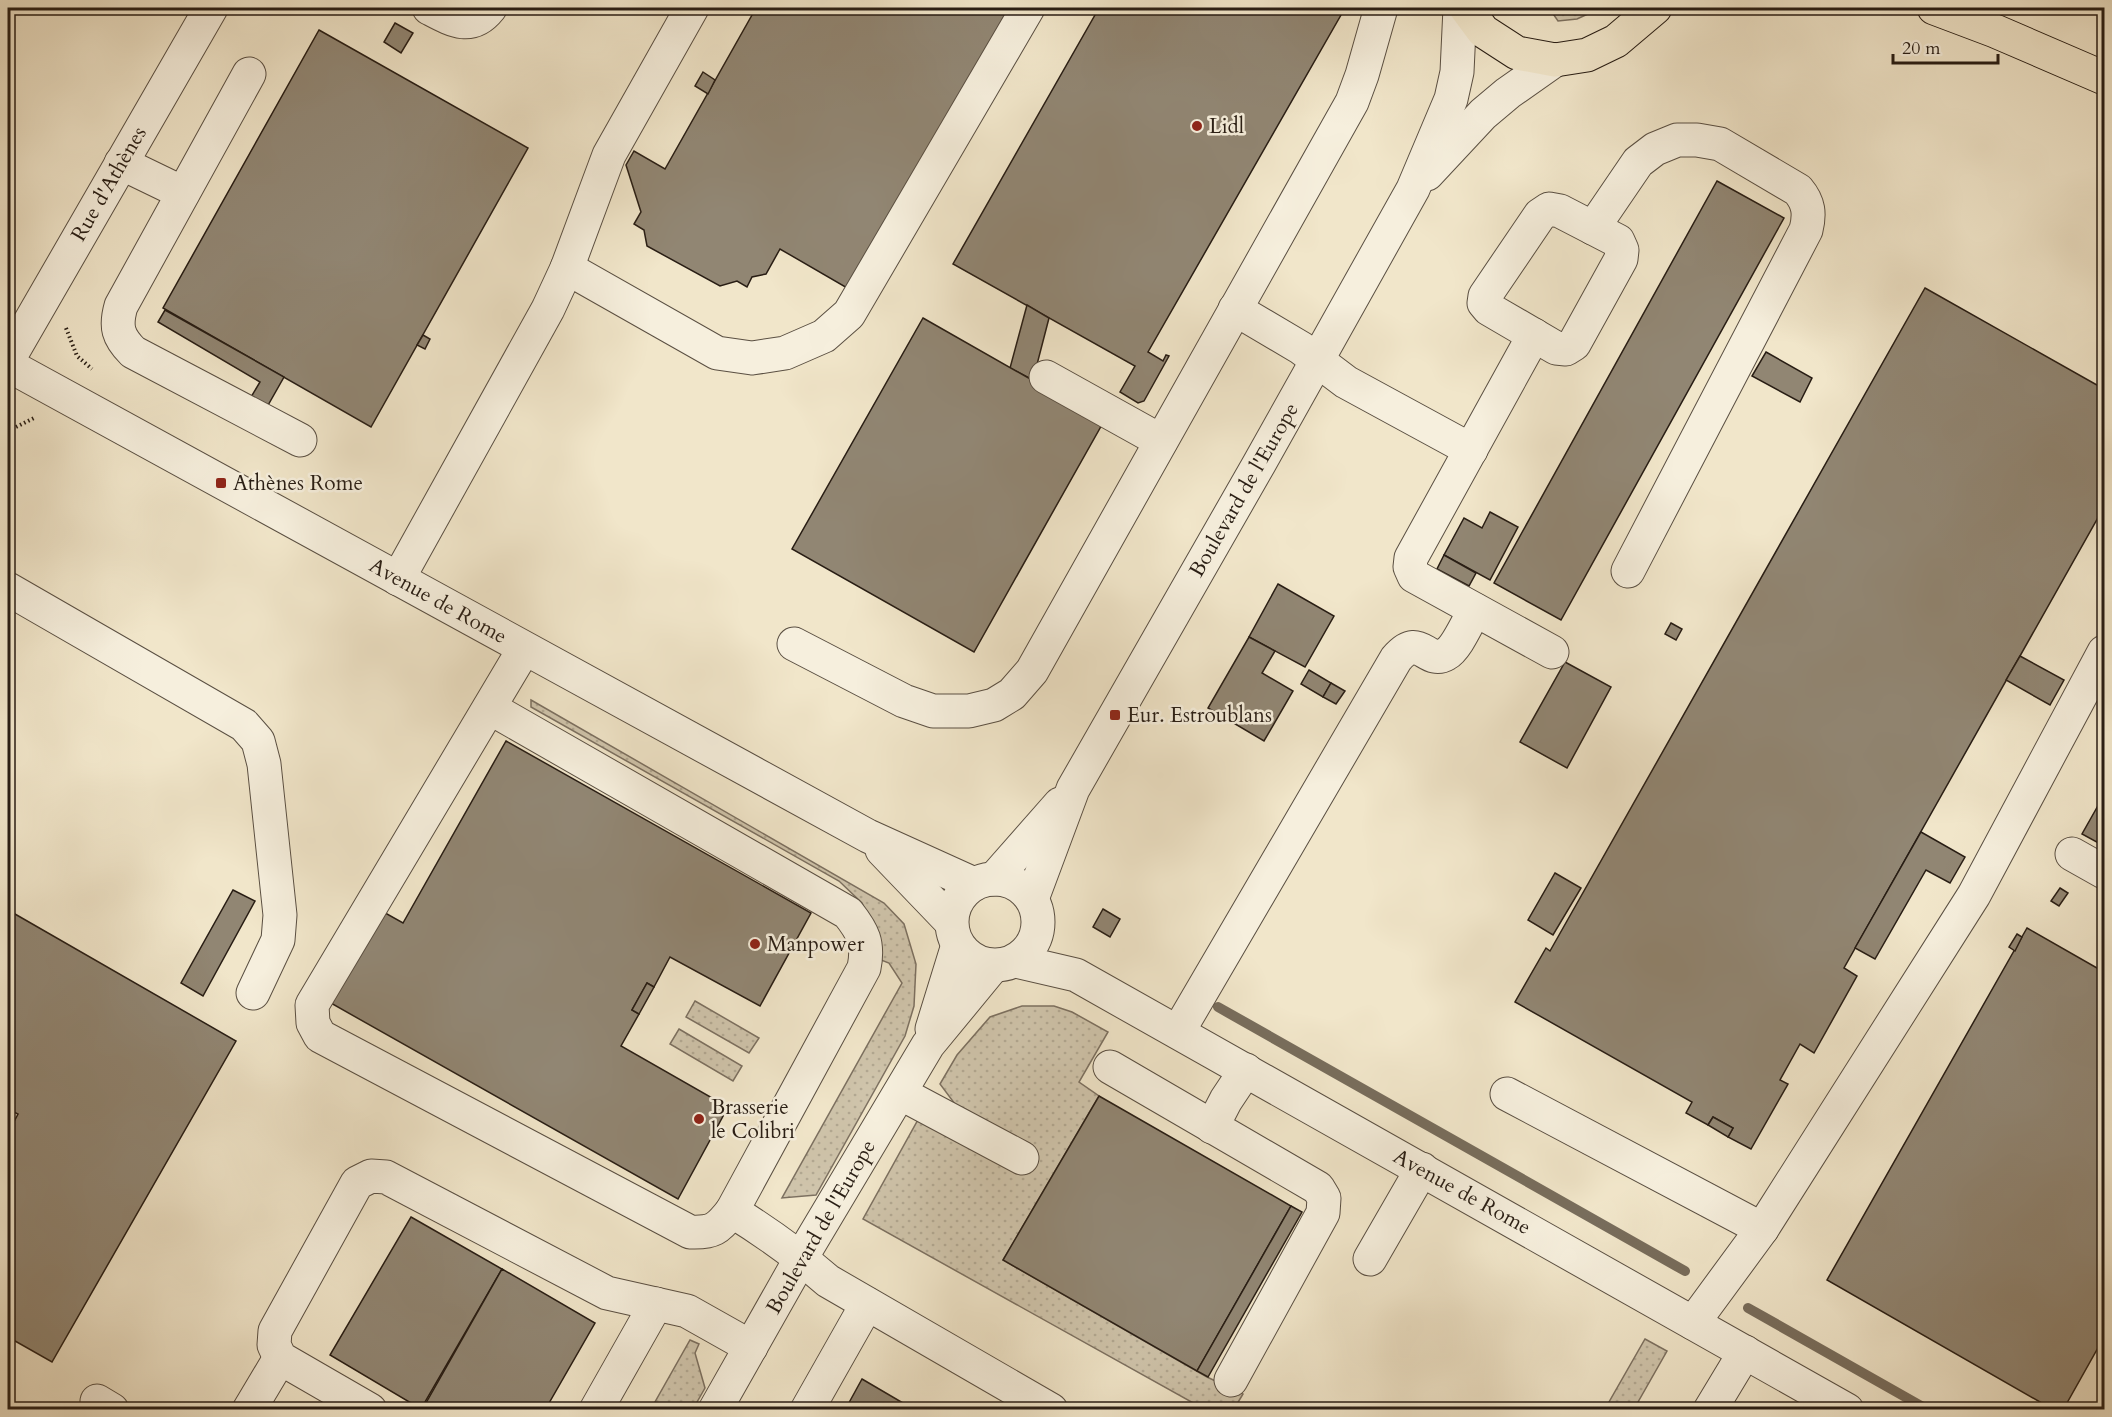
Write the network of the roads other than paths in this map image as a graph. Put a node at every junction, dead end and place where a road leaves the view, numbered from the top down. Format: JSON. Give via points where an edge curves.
{"nodes":[{"id":1,"x":211,"y":8,"type":"edge"},
{"id":2,"x":429,"y":8,"type":"edge"},
{"id":3,"x":490,"y":8,"type":"edge"},
{"id":4,"x":692,"y":8,"type":"edge"},
{"id":5,"x":1028,"y":8,"type":"edge"},
{"id":6,"x":1381,"y":8,"type":"edge"},
{"id":7,"x":1460,"y":8,"type":"edge"},
{"id":8,"x":1466,"y":8,"type":"edge"},
{"id":9,"x":1934,"y":8,"type":"edge"},
{"id":10,"x":1646,"y":11,"type":"edge"},
{"id":11,"x":1555,"y":60,"type":"junction"},
{"id":12,"x":249,"y":74,"type":"dead end"},
{"id":13,"x":2104,"y":78,"type":"edge"},
{"id":14,"x":121,"y":163,"type":"junction"},
{"id":15,"x":1413,"y":189,"type":"junction"},
{"id":16,"x":183,"y":193,"type":"junction"},
{"id":17,"x":1593,"y":228,"type":"junction"},
{"id":18,"x":567,"y":268,"type":"junction"},
{"id":19,"x":1235,"y":309,"type":"junction"},
{"id":20,"x":1534,"y":335,"type":"junction"},
{"id":21,"x":8,"y":360,"type":"edge"},
{"id":22,"x":1317,"y":361,"type":"junction"},
{"id":23,"x":8,"y":365,"type":"edge"},
{"id":24,"x":1046,"y":377,"type":"dead end"},
{"id":25,"x":300,"y":440,"type":"dead end"},
{"id":26,"x":1161,"y":441,"type":"junction"},
{"id":27,"x":1471,"y":450,"type":"junction"},
{"id":28,"x":1628,"y":571,"type":"dead end"},
{"id":29,"x":398,"y":579,"type":"junction"},
{"id":30,"x":8,"y":589,"type":"edge"},
{"id":31,"x":1475,"y":610,"type":"junction"},
{"id":32,"x":794,"y":644,"type":"dead end"},
{"id":33,"x":524,"y":649,"type":"junction"},
{"id":34,"x":1552,"y":652,"type":"dead end"},
{"id":35,"x":2104,"y":652,"type":"edge"},
{"id":36,"x":490,"y":708,"type":"junction"},
{"id":37,"x":1073,"y":789,"type":"junction"},
{"id":38,"x":868,"y":836,"type":"junction"},
{"id":39,"x":2072,"y":854,"type":"dead end"},
{"id":40,"x":2104,"y":872,"type":"edge"},
{"id":41,"x":984,"y":882,"type":"junction"},
{"id":42,"x":1035,"y":910,"type":"junction"},
{"id":43,"x":955,"y":933,"type":"junction"},
{"id":44,"x":1004,"y":963,"type":"junction"},
{"id":45,"x":1076,"y":975,"type":"junction"},
{"id":46,"x":253,"y":993,"type":"dead end"},
{"id":47,"x":1178,"y":1032,"type":"junction"},
{"id":48,"x":928,"y":1045,"type":"junction"},
{"id":49,"x":1110,"y":1067,"type":"dead end"},
{"id":50,"x":1246,"y":1070,"type":"junction"},
{"id":51,"x":900,"y":1093,"type":"junction"},
{"id":52,"x":1507,"y":1094,"type":"dead end"},
{"id":53,"x":1212,"y":1127,"type":"junction"},
{"id":54,"x":1022,"y":1158,"type":"dead end"},
{"id":55,"x":1422,"y":1169,"type":"junction"},
{"id":56,"x":732,"y":1211,"type":"junction"},
{"id":57,"x":1762,"y":1229,"type":"junction"},
{"id":58,"x":801,"y":1258,"type":"junction"},
{"id":59,"x":1370,"y":1259,"type":"dead end"},
{"id":60,"x":656,"y":1304,"type":"junction"},
{"id":61,"x":867,"y":1304,"type":"junction"},
{"id":62,"x":1693,"y":1323,"type":"junction"},
{"id":63,"x":752,"y":1347,"type":"junction"},
{"id":64,"x":1745,"y":1352,"type":"junction"},
{"id":65,"x":280,"y":1358,"type":"junction"},
{"id":66,"x":1231,"y":1380,"type":"dead end"},
{"id":67,"x":249,"y":1410,"type":"edge"},
{"id":68,"x":370,"y":1410,"type":"edge"},
{"id":69,"x":596,"y":1410,"type":"edge"},
{"id":70,"x":715,"y":1410,"type":"edge"},
{"id":71,"x":807,"y":1410,"type":"edge"},
{"id":72,"x":1051,"y":1410,"type":"edge"},
{"id":73,"x":1710,"y":1410,"type":"edge"},
{"id":74,"x":1847,"y":1410,"type":"edge"}],
"edges":[{"from":1,"to":14,"type":"street","name":"Rue d'Athènes"},
{"from":2,"to":3,"type":"street","via":[[466,23],[482,17]]},
{"from":4,"to":18,"type":"street","via":[[609,155]]},
{"from":5,"to":18,"type":"street","via":[[849,314],[824,336],[785,354],[752,358],[717,353]]},
{"from":6,"to":19,"type":"street","via":[[1352,102]]},
{"from":7,"to":15,"type":"street","name":"Boulevard de l'Europe","via":[[1457,72],[1451,99]]},
{"from":8,"to":11,"type":"main road","via":[[1483,32],[1516,52]]},
{"from":9,"to":13,"type":"main road"},
{"from":10,"to":11,"type":"main road","via":[[1616,41],[1587,56]]},
{"from":11,"to":15,"type":"street","name":"Boulevard de l'Europe","via":[[1483,114]]},
{"from":12,"to":16,"type":"street"},
{"from":14,"to":16,"type":"street"},
{"from":14,"to":21,"type":"street","name":"Rue d'Athènes"},
{"from":15,"to":22,"type":"street","name":"Boulevard de l'Europe"},
{"from":16,"to":25,"type":"street","via":[[120,306],[117,320],[121,340],[133,352]]},
{"from":17,"to":20,"type":"street","via":[[1618,241],[1621,259],[1574,344],[1566,349],[1556,348]]},
{"from":17,"to":20,"type":"street","via":[[1549,209],[1540,215],[1485,296],[1484,303],[1489,309]]},
{"from":17,"to":28,"type":"street","via":[[1638,162],[1677,140],[1720,144],[1798,190],[1806,199],[1809,214],[1806,230]]},
{"from":18,"to":29,"type":"street"},
{"from":19,"to":22,"type":"street"},
{"from":19,"to":26,"type":"street"},
{"from":20,"to":27,"type":"street"},
{"from":22,"to":27,"type":"street","via":[[1346,382]]},
{"from":22,"to":37,"type":"street","name":"Boulevard de l'Europe"},
{"from":23,"to":29,"type":"street","name":"Avenue de Rome"},
{"from":24,"to":26,"type":"street"},
{"from":26,"to":32,"type":"street","via":[[1032,671],[1012,694],[994,705],[969,711],[933,711],[904,701]]},
{"from":27,"to":31,"type":"street","via":[[1411,558],[1410,567],[1414,576]]},
{"from":29,"to":33,"type":"street","name":"Avenue de Rome"},
{"from":30,"to":46,"type":"street","via":[[244,725],[258,741],[264,764],[280,915],[278,940]]},
{"from":31,"to":34,"type":"street"},
{"from":31,"to":47,"type":"street","via":[[1445,656],[1436,657],[1414,647],[1404,649],[1396,659]]},
{"from":33,"to":36,"type":"street"},
{"from":33,"to":38,"type":"street","name":"Avenue de Rome"},
{"from":35,"to":57,"type":"street","via":[[1974,895]]},
{"from":36,"to":56,"type":"street","via":[[848,913],[860,927],[867,950],[864,968]]},
{"from":36,"to":56,"type":"street","via":[[312,1005],[313,1023],[320,1036],[690,1232],[707,1233],[721,1226]]},
{"from":37,"to":41,"type":"street","name":"Boulevard de l'Europe"},
{"from":37,"to":42,"type":"street","name":"Boulevard de l'Europe"},
{"from":38,"to":41,"type":"street","name":"Avenue de Rome"},
{"from":38,"to":43,"type":"street","name":"Avenue de Rome"},
{"from":39,"to":40,"type":"street"},
{"from":41,"to":42,"type":"street","via":[[1009,881],[1022,888]]},
{"from":41,"to":43,"type":"street","via":[[965,891],[957,900]]},
{"from":42,"to":44,"type":"street","via":[[1037,934],[1033,945],[1025,954]]},
{"from":42,"to":45,"type":"street","name":"Avenue de Rome"},
{"from":43,"to":44,"type":"street","via":[[967,955],[979,962]]},
{"from":43,"to":48,"type":"street","name":"Boulevard de l'Europe"},
{"from":44,"to":45,"type":"street","name":"Avenue de Rome"},
{"from":44,"to":48,"type":"street","name":"Boulevard de l'Europe"},
{"from":45,"to":47,"type":"street","name":"Avenue de Rome"},
{"from":47,"to":50,"type":"street","name":"Avenue de Rome"},
{"from":48,"to":51,"type":"street","name":"Boulevard de l'Europe"},
{"from":49,"to":53,"type":"street"},
{"from":50,"to":53,"type":"street"},
{"from":50,"to":55,"type":"street","name":"Avenue de Rome"},
{"from":51,"to":54,"type":"street"},
{"from":51,"to":58,"type":"street","name":"Boulevard de l'Europe"},
{"from":52,"to":57,"type":"street"},
{"from":53,"to":66,"type":"street","via":[[1318,1188],[1324,1198],[1323,1214]]},
{"from":55,"to":59,"type":"street"},
{"from":55,"to":62,"type":"street","name":"Avenue de Rome"},
{"from":56,"to":58,"type":"street"},
{"from":57,"to":62,"type":"street"},
{"from":58,"to":61,"type":"street","via":[[828,1281]]},
{"from":58,"to":63,"type":"street","name":"Boulevard de l'Europe"},
{"from":60,"to":63,"type":"street","via":[[687,1311]]},
{"from":60,"to":65,"type":"street","via":[[607,1293],[386,1177],[371,1176],[357,1183],[275,1331],[274,1345]]},
{"from":60,"to":69,"type":"street"},
{"from":61,"to":71,"type":"street"},
{"from":61,"to":72,"type":"street"},
{"from":62,"to":64,"type":"street","name":"Avenue de Rome"},
{"from":63,"to":70,"type":"street","name":"Boulevard de l'Europe"},
{"from":64,"to":73,"type":"street"},
{"from":64,"to":74,"type":"street","name":"Avenue de Rome"},
{"from":65,"to":67,"type":"street"},
{"from":65,"to":68,"type":"street"}]}
